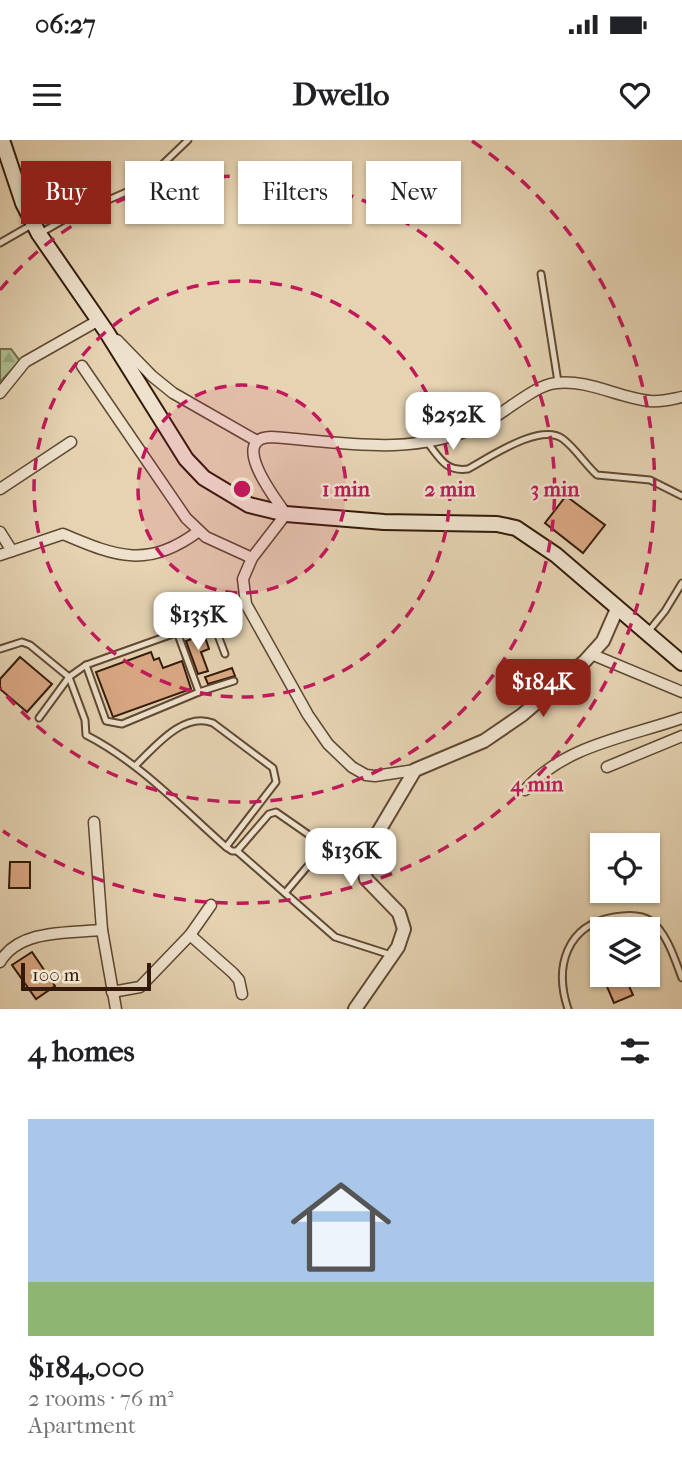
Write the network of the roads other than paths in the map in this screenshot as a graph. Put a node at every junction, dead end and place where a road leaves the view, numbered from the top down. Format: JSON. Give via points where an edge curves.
{"nodes":[{"id":1,"x":2,"y":140,"type":"edge"},
{"id":2,"x":188,"y":140,"type":"edge"},
{"id":3,"x":0,"y":169,"type":"edge"},
{"id":4,"x":14,"y":176,"type":"junction"},
{"id":5,"x":36,"y":229,"type":"junction"},
{"id":6,"x":0,"y":243,"type":"edge"},
{"id":7,"x":541,"y":274,"type":"dead end"},
{"id":8,"x":102,"y":326,"type":"junction"},
{"id":9,"x":82,"y":366,"type":"dead end"},
{"id":10,"x":558,"y":382,"type":"junction"},
{"id":11,"x":0,"y":393,"type":"edge"},
{"id":12,"x":682,"y":397,"type":"edge"},
{"id":13,"x":257,"y":441,"type":"junction"},
{"id":14,"x":71,"y":442,"type":"dead end"},
{"id":15,"x":427,"y":442,"type":"junction"},
{"id":16,"x":0,"y":489,"type":"edge"},
{"id":17,"x":682,"y":496,"type":"edge"},
{"id":18,"x":286,"y":514,"type":"junction"},
{"id":19,"x":199,"y":531,"type":"junction"},
{"id":20,"x":0,"y":532,"type":"edge"},
{"id":21,"x":12,"y":551,"type":"junction"},
{"id":22,"x":0,"y":555,"type":"edge"},
{"id":23,"x":252,"y":558,"type":"junction"},
{"id":24,"x":682,"y":583,"type":"edge"},
{"id":25,"x":246,"y":604,"type":"junction"},
{"id":26,"x":617,"y":609,"type":"junction"},
{"id":27,"x":215,"y":619,"type":"junction"},
{"id":28,"x":177,"y":632,"type":"junction"},
{"id":29,"x":647,"y":634,"type":"junction"},
{"id":30,"x":0,"y":649,"type":"edge"},
{"id":31,"x":225,"y":654,"type":"dead end"},
{"id":32,"x":591,"y":654,"type":"junction"},
{"id":33,"x":682,"y":663,"type":"edge"},
{"id":34,"x":86,"y":665,"type":"junction"},
{"id":35,"x":69,"y":677,"type":"junction"},
{"id":36,"x":234,"y":681,"type":"dead end"},
{"id":37,"x":199,"y":692,"type":"junction"},
{"id":38,"x":682,"y":692,"type":"edge"},
{"id":39,"x":39,"y":718,"type":"dead end"},
{"id":40,"x":682,"y":718,"type":"edge"},
{"id":41,"x":682,"y":736,"type":"edge"},
{"id":42,"x":135,"y":766,"type":"junction"},
{"id":43,"x":607,"y":767,"type":"dead end"},
{"id":44,"x":415,"y":769,"type":"junction"},
{"id":45,"x":525,"y":790,"type":"dead end"},
{"id":46,"x":94,"y":822,"type":"dead end"},
{"id":47,"x":226,"y":847,"type":"junction"},
{"id":48,"x":237,"y":851,"type":"junction"},
{"id":49,"x":317,"y":855,"type":"dead end"},
{"id":50,"x":363,"y":870,"type":"junction"},
{"id":51,"x":285,"y":892,"type":"junction"},
{"id":52,"x":211,"y":905,"type":"dead end"},
{"id":53,"x":102,"y":930,"type":"junction"},
{"id":54,"x":190,"y":935,"type":"junction"},
{"id":55,"x":2,"y":954,"type":"edge"},
{"id":56,"x":393,"y":956,"type":"junction"},
{"id":57,"x":682,"y":978,"type":"edge"},
{"id":58,"x":112,"y":992,"type":"junction"},
{"id":59,"x":242,"y":995,"type":"dead end"},
{"id":60,"x":116,"y":1009,"type":"edge"},
{"id":61,"x":355,"y":1009,"type":"edge"},
{"id":62,"x":568,"y":1009,"type":"edge"}],
"edges":[{"from":1,"to":4,"type":"main road"},
{"from":2,"to":5,"type":"lane","via":[[140,186]]},
{"from":3,"to":4,"type":"street"},
{"from":4,"to":5,"type":"main road"},
{"from":5,"to":6,"type":"lane"},
{"from":5,"to":8,"type":"main road"},
{"from":7,"to":10,"type":"lane"},
{"from":8,"to":11,"type":"street","via":[[24,362]]},
{"from":8,"to":13,"type":"street","via":[[173,393]]},
{"from":8,"to":18,"type":"main road","via":[[180,450],[204,478],[249,505]]},
{"from":9,"to":19,"type":"street"},
{"from":10,"to":12,"type":"street","via":[[653,402]]},
{"from":10,"to":15,"type":"street","via":[[538,389],[478,427]]},
{"from":13,"to":15,"type":"street","via":[[271,437],[377,447]]},
{"from":13,"to":18,"type":"street","via":[[252,457]]},
{"from":14,"to":16,"type":"street"},
{"from":15,"to":17,"type":"lane","via":[[457,471],[537,435],[556,435],[597,475],[650,481]]},
{"from":18,"to":23,"type":"street"},
{"from":18,"to":26,"type":"main road","via":[[516,528],[556,555]]},
{"from":19,"to":21,"type":"street","via":[[181,545],[147,556],[94,547],[63,534]]},
{"from":19,"to":23,"type":"street"},
{"from":20,"to":21,"type":"street"},
{"from":21,"to":22,"type":"street"},
{"from":23,"to":25,"type":"street","via":[[243,585]]},
{"from":24,"to":29,"type":"lane"},
{"from":25,"to":27,"type":"lane"},
{"from":25,"to":44,"type":"street","via":[[328,744],[366,775]]},
{"from":26,"to":29,"type":"main road"},
{"from":26,"to":32,"type":"street","via":[[603,641]]},
{"from":27,"to":28,"type":"lane"},
{"from":27,"to":31,"type":"lane"},
{"from":28,"to":34,"type":"lane"},
{"from":28,"to":37,"type":"lane"},
{"from":29,"to":33,"type":"main road"},
{"from":30,"to":35,"type":"lane","via":[[22,642],[30,645]]},
{"from":32,"to":38,"type":"street"},
{"from":32,"to":44,"type":"street","via":[[522,715],[484,741]]},
{"from":34,"to":35,"type":"lane"},
{"from":34,"to":37,"type":"lane","via":[[106,721],[113,724]]},
{"from":35,"to":39,"type":"lane"},
{"from":35,"to":42,"type":"lane","via":[[86,735]]},
{"from":36,"to":37,"type":"lane"},
{"from":40,"to":45,"type":"street","via":[[583,749]]},
{"from":41,"to":43,"type":"street"},
{"from":42,"to":47,"type":"lane"},
{"from":42,"to":47,"type":"lane","via":[[167,736],[199,720],[213,723],[273,768],[276,782]]},
{"from":44,"to":50,"type":"street","via":[[369,846]]},
{"from":46,"to":53,"type":"street"},
{"from":47,"to":48,"type":"lane"},
{"from":48,"to":50,"type":"lane","via":[[269,814],[276,812]]},
{"from":48,"to":51,"type":"lane"},
{"from":49,"to":51,"type":"lane"},
{"from":50,"to":56,"type":"street","via":[[372,888],[396,908],[403,922],[403,937]]},
{"from":51,"to":56,"type":"lane","via":[[335,937]]},
{"from":52,"to":54,"type":"street"},
{"from":53,"to":55,"type":"street","via":[[35,938]]},
{"from":53,"to":58,"type":"street"},
{"from":54,"to":58,"type":"street","via":[[140,987]]},
{"from":54,"to":59,"type":"street","via":[[233,973]]},
{"from":56,"to":61,"type":"street"},
{"from":57,"to":62,"type":"lane","via":[[657,926],[648,919],[600,919],[578,932],[566,954],[562,990]]},
{"from":58,"to":60,"type":"street"}]}
